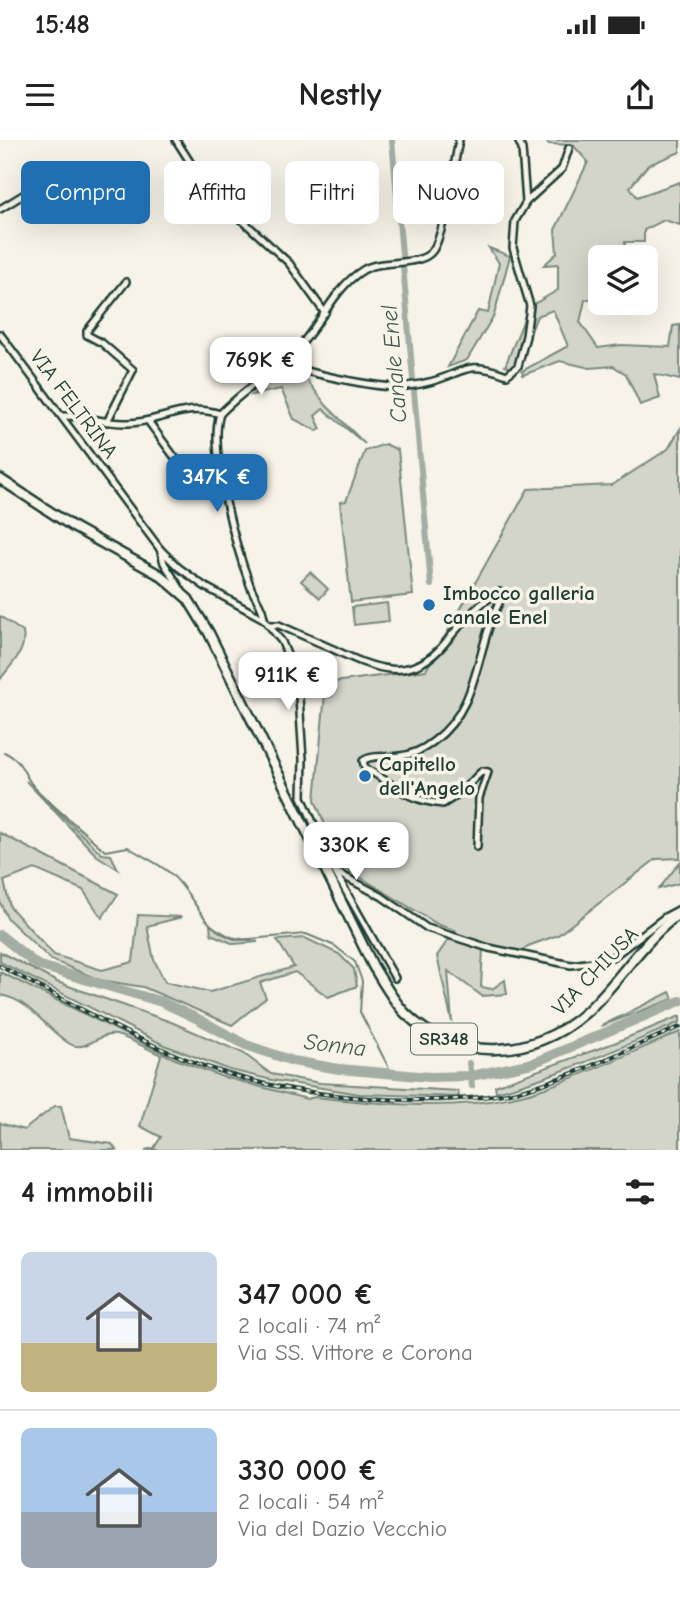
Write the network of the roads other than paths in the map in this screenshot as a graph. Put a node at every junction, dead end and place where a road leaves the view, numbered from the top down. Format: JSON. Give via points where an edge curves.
{"nodes":[{"id":1,"x":176,"y":140,"type":"edge"},
{"id":2,"x":459,"y":140,"type":"edge"},
{"id":3,"x":518,"y":140,"type":"edge"},
{"id":4,"x":569,"y":148,"type":"dead end"},
{"id":5,"x":21,"y":196,"type":"edge"},
{"id":6,"x":526,"y":202,"type":"junction"},
{"id":7,"x":0,"y":209,"type":"edge"},
{"id":8,"x":126,"y":282,"type":"dead end"},
{"id":9,"x":324,"y":313,"type":"junction"},
{"id":10,"x":0,"y":334,"type":"edge"},
{"id":11,"x":284,"y":361,"type":"junction"},
{"id":12,"x":220,"y":414,"type":"junction"},
{"id":13,"x":62,"y":416,"type":"junction"},
{"id":14,"x":148,"y":421,"type":"junction"},
{"id":15,"x":107,"y":422,"type":"junction"},
{"id":16,"x":0,"y":480,"type":"edge"},
{"id":17,"x":223,"y":485,"type":"junction"},
{"id":18,"x":160,"y":549,"type":"junction"},
{"id":19,"x":187,"y":584,"type":"junction"},
{"id":20,"x":188,"y":599,"type":"junction"},
{"id":21,"x":264,"y":619,"type":"junction"},
{"id":22,"x":271,"y":625,"type":"junction"},
{"id":23,"x":291,"y":799,"type":"joint"},
{"id":24,"x":477,"y":847,"type":"dead end"},
{"id":25,"x":335,"y":872,"type":"junction"},
{"id":26,"x":680,"y":911,"type":"edge"},
{"id":27,"x":395,"y":978,"type":"dead end"}],
"edges":[{"from":1,"to":9,"type":"street","via":[[206,187],[289,263]]},
{"from":2,"to":9,"type":"street","via":[[436,244],[427,256],[361,271]]},
{"from":3,"to":6,"type":"street"},
{"from":4,"to":6,"type":"street","via":[[562,169]]},
{"from":5,"to":7,"type":"street"},
{"from":6,"to":11,"type":"street","via":[[515,221],[513,248],[530,306],[518,366],[507,375],[486,367],[464,368],[425,383],[397,387],[310,373]]},
{"from":8,"to":15,"type":"street","via":[[87,331],[133,370]]},
{"from":9,"to":11,"type":"street"},
{"from":10,"to":13,"type":"street","name":"VIA FELTRINA"},
{"from":11,"to":12,"type":"street"},
{"from":12,"to":14,"type":"street","via":[[188,410]]},
{"from":12,"to":17,"type":"street","via":[[216,449]]},
{"from":13,"to":15,"type":"street"},
{"from":13,"to":18,"type":"street","name":"VIA FELTRINA"},
{"from":14,"to":15,"type":"street"},
{"from":14,"to":17,"type":"street","via":[[198,489]]},
{"from":16,"to":20,"type":"main road","name":"VIA FELTRINA","via":[[160,575]]},
{"from":17,"to":21,"type":"street","via":[[240,554]]},
{"from":18,"to":19,"type":"street"},
{"from":18,"to":19,"type":"street","name":"VIA FELTRINA","via":[[164,563]]},
{"from":19,"to":20,"type":"street","name":"VIA FELTRINA"},
{"from":19,"to":21,"type":"street"},
{"from":20,"to":23,"type":"main road","name":"VIA FELTRINA","number":"SR348"},
{"from":21,"to":22,"type":"street"},
{"from":22,"to":24,"type":"street","via":[[375,668],[406,669],[425,663],[468,616],[500,592],[503,596],[491,616],[475,682],[450,726],[412,754],[363,761],[365,768],[406,795],[443,804],[482,771],[488,772],[478,798]]},
{"from":22,"to":25,"type":"street","via":[[298,682],[302,797]]},
{"from":23,"to":26,"type":"main road","name":"VIA CHIUSA","number":"SR348","via":[[391,995],[431,1034],[454,1044],[482,1051],[530,1046],[562,1031],[585,1013]]},
{"from":25,"to":26,"type":"street","via":[[427,928],[489,948],[571,965],[614,956],[666,916]]},
{"from":25,"to":27,"type":"street"}]}
